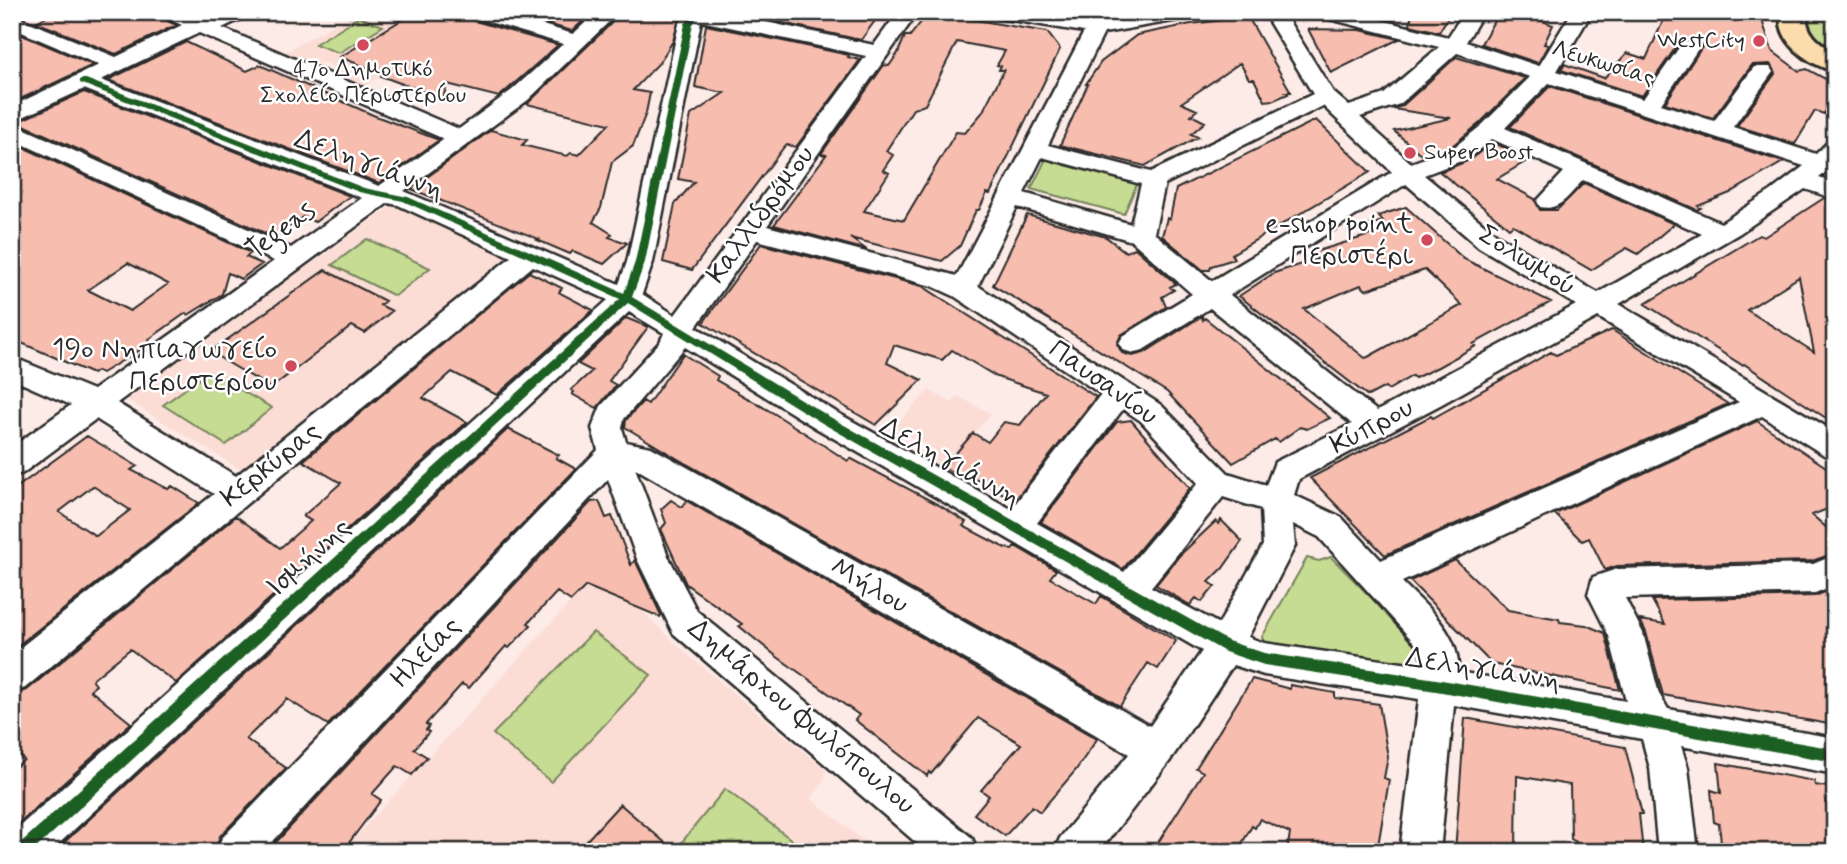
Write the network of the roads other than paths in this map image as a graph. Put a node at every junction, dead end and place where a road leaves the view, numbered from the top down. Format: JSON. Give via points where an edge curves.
{"nodes":[{"id":1,"x":169,"y":12,"type":"edge"},
{"id":2,"x":240,"y":12,"type":"edge"},
{"id":3,"x":476,"y":12,"type":"edge"},
{"id":4,"x":609,"y":12,"type":"edge"},
{"id":5,"x":908,"y":12,"type":"edge"},
{"id":6,"x":999,"y":12,"type":"edge"},
{"id":7,"x":1190,"y":12,"type":"edge"},
{"id":8,"x":1273,"y":12,"type":"edge"},
{"id":9,"x":1325,"y":12,"type":"edge"},
{"id":10,"x":1474,"y":12,"type":"edge"},
{"id":11,"x":1582,"y":12,"type":"edge"},
{"id":12,"x":693,"y":13,"type":"edge"},
{"id":13,"x":1785,"y":14,"type":"edge"},
{"id":14,"x":12,"y":21,"type":"edge"},
{"id":15,"x":1109,"y":21,"type":"edge"},
{"id":16,"x":204,"y":26,"type":"junction"},
{"id":17,"x":578,"y":42,"type":"junction"},
{"id":18,"x":1454,"y":45,"type":"junction"},
{"id":19,"x":1690,"y":47,"type":"dead end"},
{"id":20,"x":878,"y":52,"type":"junction"},
{"id":21,"x":1835,"y":63,"type":"edge"},
{"id":22,"x":116,"y":64,"type":"junction"},
{"id":23,"x":1762,"y":72,"type":"dead end"},
{"id":24,"x":1545,"y":74,"type":"junction"},
{"id":25,"x":83,"y":80,"type":"junction"},
{"id":26,"x":1325,"y":96,"type":"junction"},
{"id":27,"x":1649,"y":106,"type":"junction"},
{"id":28,"x":12,"y":115,"type":"edge"},
{"id":29,"x":1344,"y":115,"type":"junction"},
{"id":30,"x":12,"y":130,"type":"edge"},
{"id":31,"x":1490,"y":130,"type":"junction"},
{"id":32,"x":1719,"y":130,"type":"junction"},
{"id":33,"x":461,"y":138,"type":"junction"},
{"id":34,"x":1034,"y":148,"type":"junction"},
{"id":35,"x":1829,"y":156,"type":"edge"},
{"id":36,"x":1581,"y":169,"type":"junction"},
{"id":37,"x":1406,"y":173,"type":"junction"},
{"id":38,"x":1154,"y":180,"type":"junction"},
{"id":39,"x":1802,"y":180,"type":"junction"},
{"id":40,"x":1835,"y":191,"type":"edge"},
{"id":41,"x":385,"y":195,"type":"junction"},
{"id":42,"x":1009,"y":197,"type":"junction"},
{"id":43,"x":1549,"y":201,"type":"dead end"},
{"id":44,"x":751,"y":230,"type":"junction"},
{"id":45,"x":1722,"y":233,"type":"junction"},
{"id":46,"x":1142,"y":235,"type":"junction"},
{"id":47,"x":530,"y":255,"type":"junction"},
{"id":48,"x":295,"y":260,"type":"junction"},
{"id":49,"x":963,"y":289,"type":"junction"},
{"id":50,"x":1210,"y":295,"type":"junction"},
{"id":51,"x":627,"y":298,"type":"junction"},
{"id":52,"x":1601,"y":304,"type":"junction"},
{"id":53,"x":679,"y":330,"type":"junction"},
{"id":54,"x":1133,"y":343,"type":"dead end"},
{"id":55,"x":12,"y":368,"type":"edge"},
{"id":56,"x":1120,"y":391,"type":"junction"},
{"id":57,"x":94,"y":403,"type":"junction"},
{"id":58,"x":1764,"y":403,"type":"junction"},
{"id":59,"x":1375,"y":426,"type":"junction"},
{"id":60,"x":1835,"y":447,"type":"edge"},
{"id":61,"x":614,"y":453,"type":"junction"},
{"id":62,"x":12,"y":464,"type":"edge"},
{"id":63,"x":1217,"y":482,"type":"junction"},
{"id":64,"x":236,"y":492,"type":"junction"},
{"id":65,"x":1276,"y":502,"type":"junction"},
{"id":66,"x":1016,"y":526,"type":"junction"},
{"id":67,"x":1835,"y":569,"type":"edge"},
{"id":68,"x":1378,"y":578,"type":"junction"},
{"id":69,"x":1128,"y":591,"type":"junction"},
{"id":70,"x":1225,"y":646,"type":"junction"},
{"id":71,"x":12,"y":676,"type":"edge"},
{"id":72,"x":1436,"y":685,"type":"junction"},
{"id":73,"x":1656,"y":723,"type":"junction"},
{"id":74,"x":1156,"y":749,"type":"junction"},
{"id":75,"x":1835,"y":756,"type":"edge"},
{"id":76,"x":21,"y":852,"type":"edge"},
{"id":77,"x":236,"y":852,"type":"edge"},
{"id":78,"x":958,"y":852,"type":"edge"},
{"id":79,"x":1074,"y":852,"type":"edge"},
{"id":80,"x":1420,"y":852,"type":"edge"},
{"id":81,"x":1678,"y":852,"type":"edge"}],
"edges":[{"from":1,"to":16,"type":"street"},
{"from":2,"to":16,"type":"street"},
{"from":3,"to":17,"type":"street"},
{"from":4,"to":17,"type":"street","name":"Tegeas"},
{"from":5,"to":20,"type":"street","name":"Καλλιδρόμου"},
{"from":6,"to":15,"type":"street"},
{"from":7,"to":15,"type":"street"},
{"from":8,"to":26,"type":"street","name":"Σολωμού"},
{"from":9,"to":18,"type":"street","name":"Λευκωσίας"},
{"from":10,"to":18,"type":"street"},
{"from":11,"to":24,"type":"street"},
{"from":12,"to":20,"type":"street"},
{"from":12,"to":51,"type":"street","via":[[640,262]]},
{"from":13,"to":21,"type":"main road","via":[[1800,38]]},
{"from":14,"to":22,"type":"street"},
{"from":15,"to":34,"type":"street"},
{"from":16,"to":22,"type":"street"},
{"from":16,"to":33,"type":"street"},
{"from":17,"to":33,"type":"street","name":"Tegeas","via":[[531,86]]},
{"from":18,"to":24,"type":"street","name":"Λευκωσίας"},
{"from":18,"to":29,"type":"street","via":[[1392,99]]},
{"from":19,"to":27,"type":"street"},
{"from":20,"to":44,"type":"street","name":"Καλλιδρόμου"},
{"from":22,"to":25,"type":"street"},
{"from":23,"to":32,"type":"street"},
{"from":24,"to":27,"type":"street","name":"Λευκωσίας"},
{"from":24,"to":31,"type":"street"},
{"from":25,"to":28,"type":"street"},
{"from":25,"to":41,"type":"street","name":"Δεληγιάννη","via":[[362,190]]},
{"from":26,"to":29,"type":"street","name":"Σολωμού"},
{"from":26,"to":38,"type":"street"},
{"from":27,"to":32,"type":"street","name":"Λευκωσίας"},
{"from":29,"to":37,"type":"street","name":"Σολωμού"},
{"from":30,"to":48,"type":"street"},
{"from":31,"to":36,"type":"street"},
{"from":31,"to":37,"type":"street","via":[[1461,153]]},
{"from":32,"to":35,"type":"street","name":"Λευκωσίας"},
{"from":33,"to":41,"type":"street","name":"Tegeas"},
{"from":34,"to":38,"type":"street"},
{"from":34,"to":42,"type":"street"},
{"from":35,"to":39,"type":"street","name":"Κύπρου"},
{"from":36,"to":43,"type":"street"},
{"from":36,"to":45,"type":"street"},
{"from":37,"to":50,"type":"street"},
{"from":37,"to":52,"type":"street","name":"Σολωμού","via":[[1488,241]]},
{"from":38,"to":46,"type":"street"},
{"from":39,"to":40,"type":"street"},
{"from":39,"to":45,"type":"street","name":"Κύπρου"},
{"from":41,"to":47,"type":"street","name":"Δεληγιάννη","via":[[405,199]]},
{"from":41,"to":48,"type":"street","name":"Tegeas"},
{"from":42,"to":46,"type":"street"},
{"from":42,"to":49,"type":"street"},
{"from":44,"to":49,"type":"street","name":"Παυσανίου"},
{"from":44,"to":53,"type":"street","name":"Καλλιδρόμου"},
{"from":45,"to":52,"type":"street","name":"Κύπρου"},
{"from":46,"to":50,"type":"street"},
{"from":47,"to":51,"type":"street","name":"Δεληγιάννη"},
{"from":47,"to":64,"type":"street","name":"Κερκύρας"},
{"from":48,"to":57,"type":"street","name":"Tegeas"},
{"from":49,"to":56,"type":"street","name":"Παυσανίου"},
{"from":50,"to":54,"type":"street"},
{"from":50,"to":59,"type":"street"},
{"from":51,"to":53,"type":"street","name":"Δεληγιάννη"},
{"from":51,"to":76,"type":"street","name":"Ισμήνης"},
{"from":52,"to":58,"type":"street","name":"Σολωμού"},
{"from":52,"to":59,"type":"street","name":"Κύπρου"},
{"from":53,"to":61,"type":"street","name":"Καλλιδρόμου","via":[[671,348],[611,414],[607,428]]},
{"from":53,"to":66,"type":"street","name":"Δεληγιάννη","via":[[826,420]]},
{"from":55,"to":57,"type":"street"},
{"from":56,"to":63,"type":"street","name":"Παυσανίου","via":[[1151,413]]},
{"from":56,"to":66,"type":"street"},
{"from":57,"to":62,"type":"street","name":"Tegeas"},
{"from":57,"to":64,"type":"street"},
{"from":58,"to":60,"type":"street","name":"Σολωμού"},
{"from":58,"to":68,"type":"street"},
{"from":59,"to":65,"type":"street","name":"Κύπρου","via":[[1286,471]]},
{"from":61,"to":74,"type":"street","name":"Μήλου","via":[[640,456]]},
{"from":61,"to":77,"type":"street","name":"Ηλείας"},
{"from":61,"to":78,"type":"street","name":"Δημάρχου Φωλόπουλου","via":[[653,559],[685,622]]},
{"from":63,"to":65,"type":"street","name":"Παυσανίου"},
{"from":63,"to":69,"type":"street"},
{"from":64,"to":71,"type":"street","name":"Κερκύρας"},
{"from":65,"to":68,"type":"street","name":"Παυσανίου","via":[[1330,527]]},
{"from":65,"to":70,"type":"street","name":"Κύπρου","via":[[1279,546]]},
{"from":66,"to":69,"type":"street","name":"Δεληγιάννη"},
{"from":67,"to":73,"type":"street","via":[[1815,578],[1605,587],[1626,633],[1643,700]]},
{"from":68,"to":72,"type":"street","name":"Παυσανίου","via":[[1435,641],[1440,662]]},
{"from":69,"to":70,"type":"street","name":"Δεληγιάννη"},
{"from":70,"to":72,"type":"street","name":"Δεληγιάννη","via":[[1264,659]]},
{"from":70,"to":74,"type":"street","name":"Κύπρου"},
{"from":72,"to":73,"type":"street","name":"Δεληγιάννη"},
{"from":72,"to":80,"type":"street","name":"Παυσανίου"},
{"from":73,"to":75,"type":"street","name":"Δεληγιάννη"},
{"from":73,"to":81,"type":"street","via":[[1669,768]]},
{"from":74,"to":79,"type":"street","name":"Κύπρου"}]}
